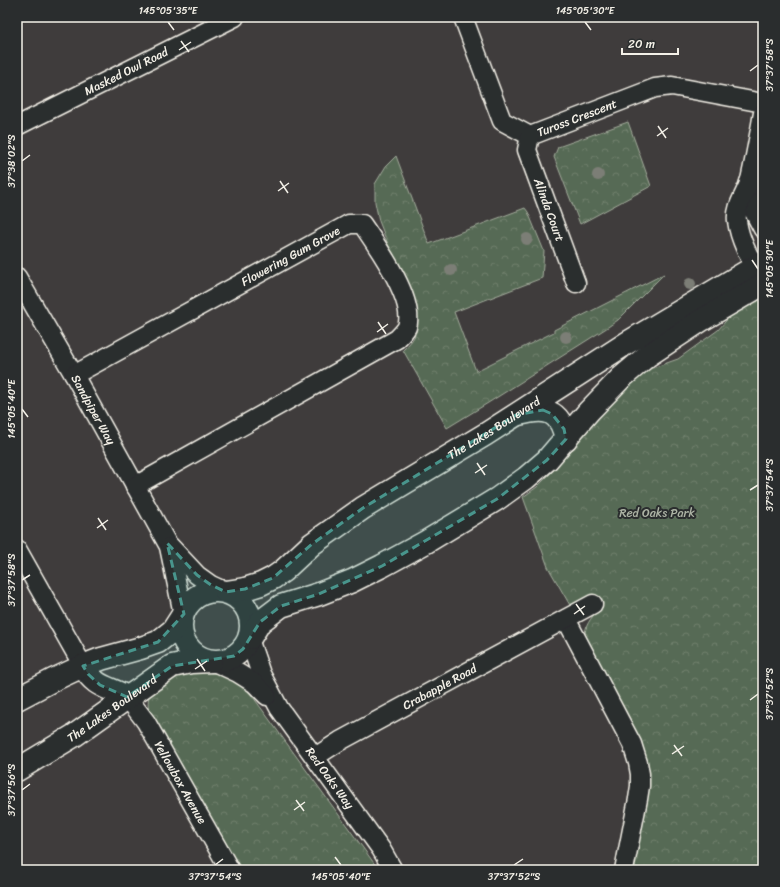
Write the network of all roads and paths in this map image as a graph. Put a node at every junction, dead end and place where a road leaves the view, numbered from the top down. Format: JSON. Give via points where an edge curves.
{"nodes":[{"id":1,"x":235,"y":17,"type":"edge"},
{"id":2,"x":463,"y":17,"type":"edge"},
{"id":3,"x":763,"y":103,"type":"edge"},
{"id":4,"x":763,"y":113,"type":"edge"},
{"id":5,"x":17,"y":126,"type":"edge"},
{"id":6,"x":530,"y":136,"type":"junction"},
{"id":7,"x":749,"y":181,"type":"junction"},
{"id":8,"x":763,"y":229,"type":"edge"},
{"id":9,"x":761,"y":274,"type":"edge"},
{"id":10,"x":17,"y":277,"type":"edge"},
{"id":11,"x":576,"y":283,"type":"dead end"},
{"id":12,"x":74,"y":375,"type":"junction"},
{"id":13,"x":516,"y":415,"type":"junction"},
{"id":14,"x":566,"y":439,"type":"junction"},
{"id":15,"x":135,"y":486,"type":"junction"},
{"id":16,"x":168,"y":542,"type":"junction"},
{"id":17,"x":17,"y":549,"type":"edge"},
{"id":18,"x":225,"y":592,"type":"junction"},
{"id":19,"x":593,"y":604,"type":"dead end"},
{"id":20,"x":183,"y":615,"type":"junction"},
{"id":21,"x":566,"y":619,"type":"junction"},
{"id":22,"x":249,"y":639,"type":"junction"},
{"id":23,"x":212,"y":661,"type":"junction"},
{"id":24,"x":83,"y":666,"type":"junction"},
{"id":25,"x":127,"y":697,"type":"junction"},
{"id":26,"x":17,"y":699,"type":"edge"},
{"id":27,"x":279,"y":708,"type":"junction"},
{"id":28,"x":315,"y":758,"type":"junction"},
{"id":29,"x":17,"y":770,"type":"edge"},
{"id":30,"x":381,"y":849,"type":"junction"},
{"id":31,"x":230,"y":870,"type":"edge"},
{"id":32,"x":393,"y":870,"type":"edge"},
{"id":33,"x":404,"y":870,"type":"edge"},
{"id":34,"x":624,"y":870,"type":"edge"}],
"edges":[{"from":1,"to":5,"type":"street","name":"Masked Owl Road"},
{"from":2,"to":6,"type":"street","name":"Tuross Crescent","via":[[502,121]]},
{"from":3,"to":6,"type":"street","name":"Tuross Crescent","via":[[672,86],[655,88]]},
{"from":4,"to":7,"type":"street"},
{"from":6,"to":11,"type":"street","name":"Alinda Court","via":[[527,150]]},
{"from":7,"to":8,"type":"street","via":[[754,212]]},
{"from":7,"to":9,"type":"street","via":[[738,206],[737,219],[743,244]]},
{"from":9,"to":13,"type":"street","name":"The Lakes Boulevard","via":[[628,343]]},
{"from":9,"to":14,"type":"street","via":[[620,378]]},
{"from":10,"to":12,"type":"street","name":"Sandpiper Way"},
{"from":12,"to":15,"type":"street","name":"Sandpiper Way"},
{"from":12,"to":15,"type":"street","name":"Flowering Gum Grove","via":[[349,224],[362,224],[395,275],[408,312],[406,328],[397,339]]},
{"from":13,"to":14,"type":"street","via":[[544,410],[559,421]]},
{"from":13,"to":18,"type":"street","name":"The Lakes Boulevard","via":[[357,512],[312,544],[273,578],[250,587]]},
{"from":14,"to":22,"type":"street","via":[[542,465],[497,499],[426,542],[352,581],[281,606],[260,622]]},
{"from":15,"to":16,"type":"street","name":"Sandpiper Way"},
{"from":16,"to":18,"type":"street","name":"Sandpiper Way","via":[[197,575]]},
{"from":16,"to":20,"type":"street","name":"Sandpiper Way"},
{"from":17,"to":24,"type":"street"},
{"from":18,"to":20,"type":"street","via":[[204,593],[188,605]]},
{"from":18,"to":22,"type":"street","via":[[237,597],[245,605],[252,627]]},
{"from":19,"to":21,"type":"street","name":"Crabapple Road"},
{"from":20,"to":23,"type":"street","via":[[181,628],[190,650]]},
{"from":20,"to":24,"type":"street","via":[[173,630],[158,642]]},
{"from":21,"to":28,"type":"street","name":"Crabapple Road","via":[[340,741]]},
{"from":21,"to":34,"type":"street","via":[[632,744],[638,763],[638,799]]},
{"from":22,"to":23,"type":"street","via":[[243,649],[234,656]]},
{"from":22,"to":27,"type":"street","name":"Red Oaks Way","via":[[260,674]]},
{"from":23,"to":25,"type":"street","name":"The Lakes Boulevard","via":[[172,666]]},
{"from":23,"to":27,"type":"street","name":"Red Oaks Way","via":[[254,683]]},
{"from":24,"to":25,"type":"street","via":[[92,680]]},
{"from":24,"to":26,"type":"street"},
{"from":25,"to":29,"type":"street","name":"The Lakes Boulevard"},
{"from":25,"to":31,"type":"street","name":"Yellowbox Avenue","via":[[146,722]]},
{"from":27,"to":28,"type":"street","name":"Red Oaks Way"},
{"from":28,"to":30,"type":"street","name":"Red Oaks Way"},
{"from":30,"to":32,"type":"street","name":"Red Oaks Way"},
{"from":30,"to":33,"type":"street","name":"Red Oaks Way"}]}
